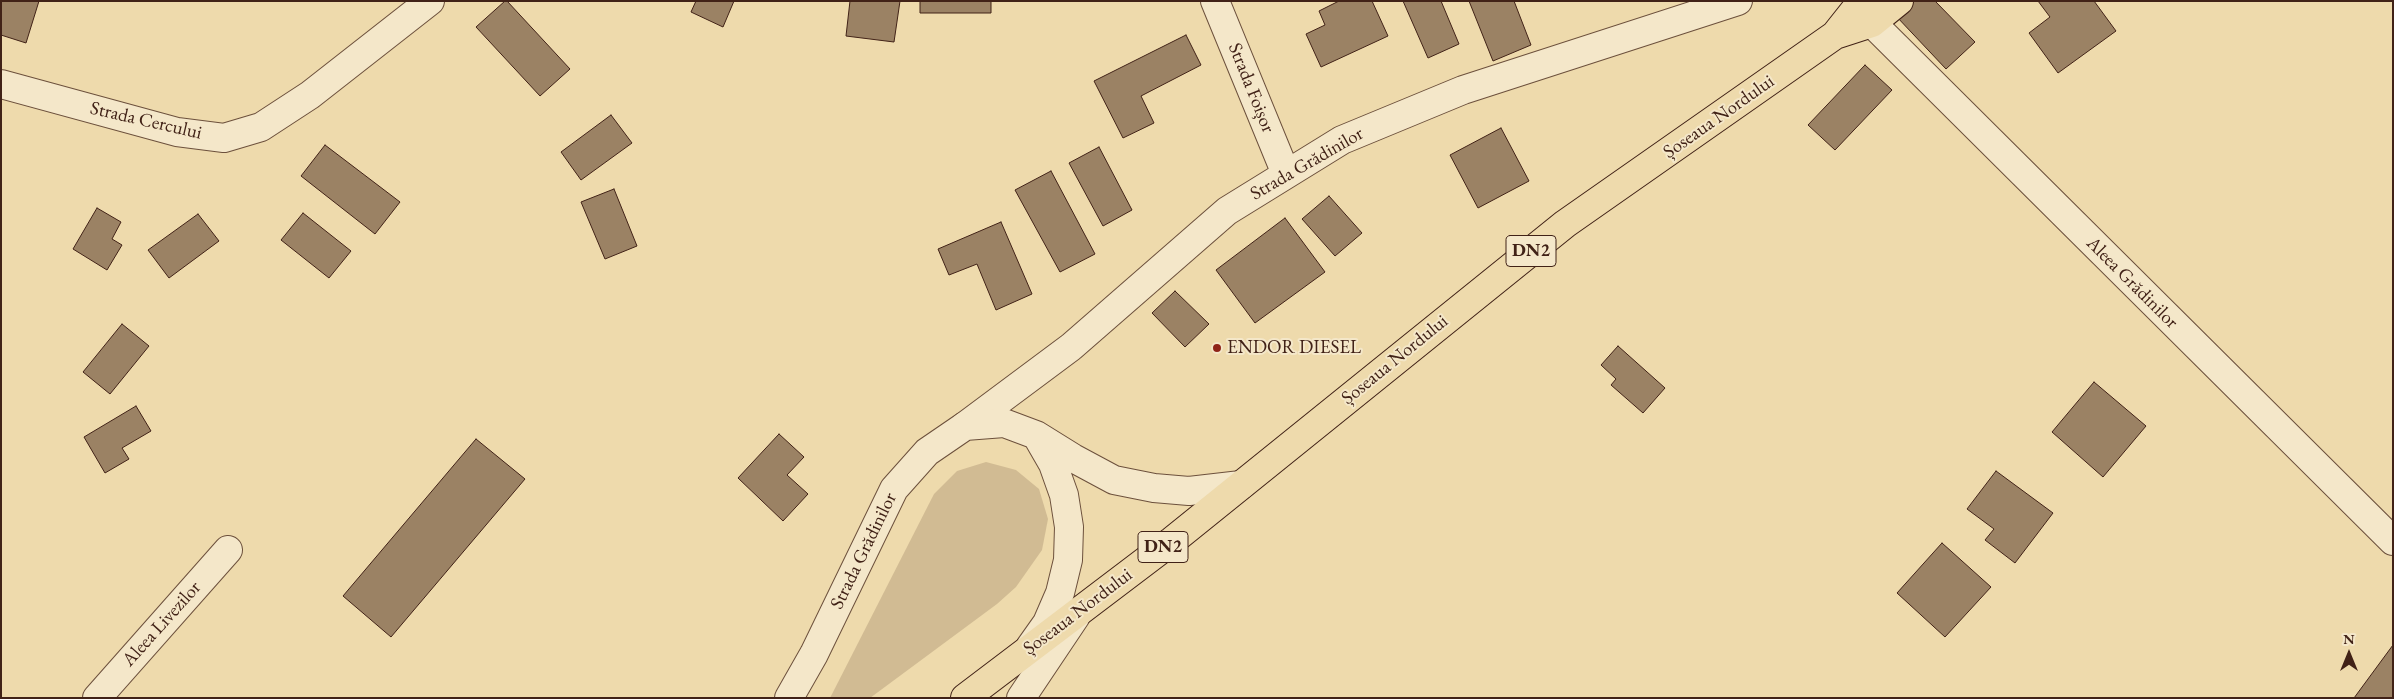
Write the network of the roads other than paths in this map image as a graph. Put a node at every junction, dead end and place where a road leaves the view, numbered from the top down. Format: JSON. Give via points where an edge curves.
{"nodes":[{"id":1,"x":430,"y":1,"type":"edge"},
{"id":2,"x":1216,"y":1,"type":"edge"},
{"id":3,"x":1738,"y":1,"type":"edge"},
{"id":4,"x":1899,"y":1,"type":"edge"},
{"id":5,"x":1863,"y":7,"type":"edge"},
{"id":6,"x":1,"y":84,"type":"edge"},
{"id":7,"x":1286,"y":174,"type":"junction"},
{"id":8,"x":965,"y":426,"type":"junction"},
{"id":9,"x":1036,"y":435,"type":"junction"},
{"id":10,"x":1241,"y":485,"type":"junction"},
{"id":11,"x":2393,"y":542,"type":"edge"},
{"id":12,"x":228,"y":550,"type":"dead end"},
{"id":13,"x":1083,"y":606,"type":"junction"},
{"id":14,"x":1028,"y":650,"type":"junction"},
{"id":15,"x":97,"y":698,"type":"edge"},
{"id":16,"x":789,"y":698,"type":"edge"},
{"id":17,"x":965,"y":698,"type":"edge"},
{"id":18,"x":1021,"y":698,"type":"edge"}],
"edges":[{"from":1,"to":6,"type":"street","name":"Strada Cercului","via":[[310,95],[261,127],[224,138],[177,132]]},
{"from":2,"to":7,"type":"street","name":"Strada Foișor"},
{"from":3,"to":7,"type":"street","name":"Strada Grădinilor","via":[[1463,90],[1342,140]]},
{"from":4,"to":5,"type":"main road","name":"Șoseaua Nordului","number":"DN2"},
{"from":5,"to":10,"type":"main road","name":"Șoseaua Nordului","number":"DN2","via":[[1835,35],[1565,224]]},
{"from":5,"to":11,"type":"street","name":"Aleea Grădinilor"},
{"from":7,"to":8,"type":"street","name":"Strada Grădinilor","via":[[1227,211],[1071,347]]},
{"from":8,"to":9,"type":"street","name":"Strada Grădinilor","via":[[1004,423]]},
{"from":8,"to":16,"type":"street","name":"Strada Grădinilor","via":[[926,452],[894,489],[814,654]]},
{"from":9,"to":10,"type":"street","name":"Strada Grădinilor","via":[[1114,480],[1188,491]]},
{"from":9,"to":14,"type":"street","via":[[1053,464],[1064,495],[1069,527],[1060,593],[1047,623]]},
{"from":10,"to":13,"type":"main road","name":"Șoseaua Nordului","number":"DN2","via":[[1172,541]]},
{"from":12,"to":15,"type":"street","name":"Aleea Livezilor"},
{"from":13,"to":14,"type":"main road","name":"Șoseaua Nordului","number":"DN2"},
{"from":13,"to":18,"type":"street"},
{"from":14,"to":17,"type":"main road","name":"Șoseaua Nordului","number":"DN2"}]}
